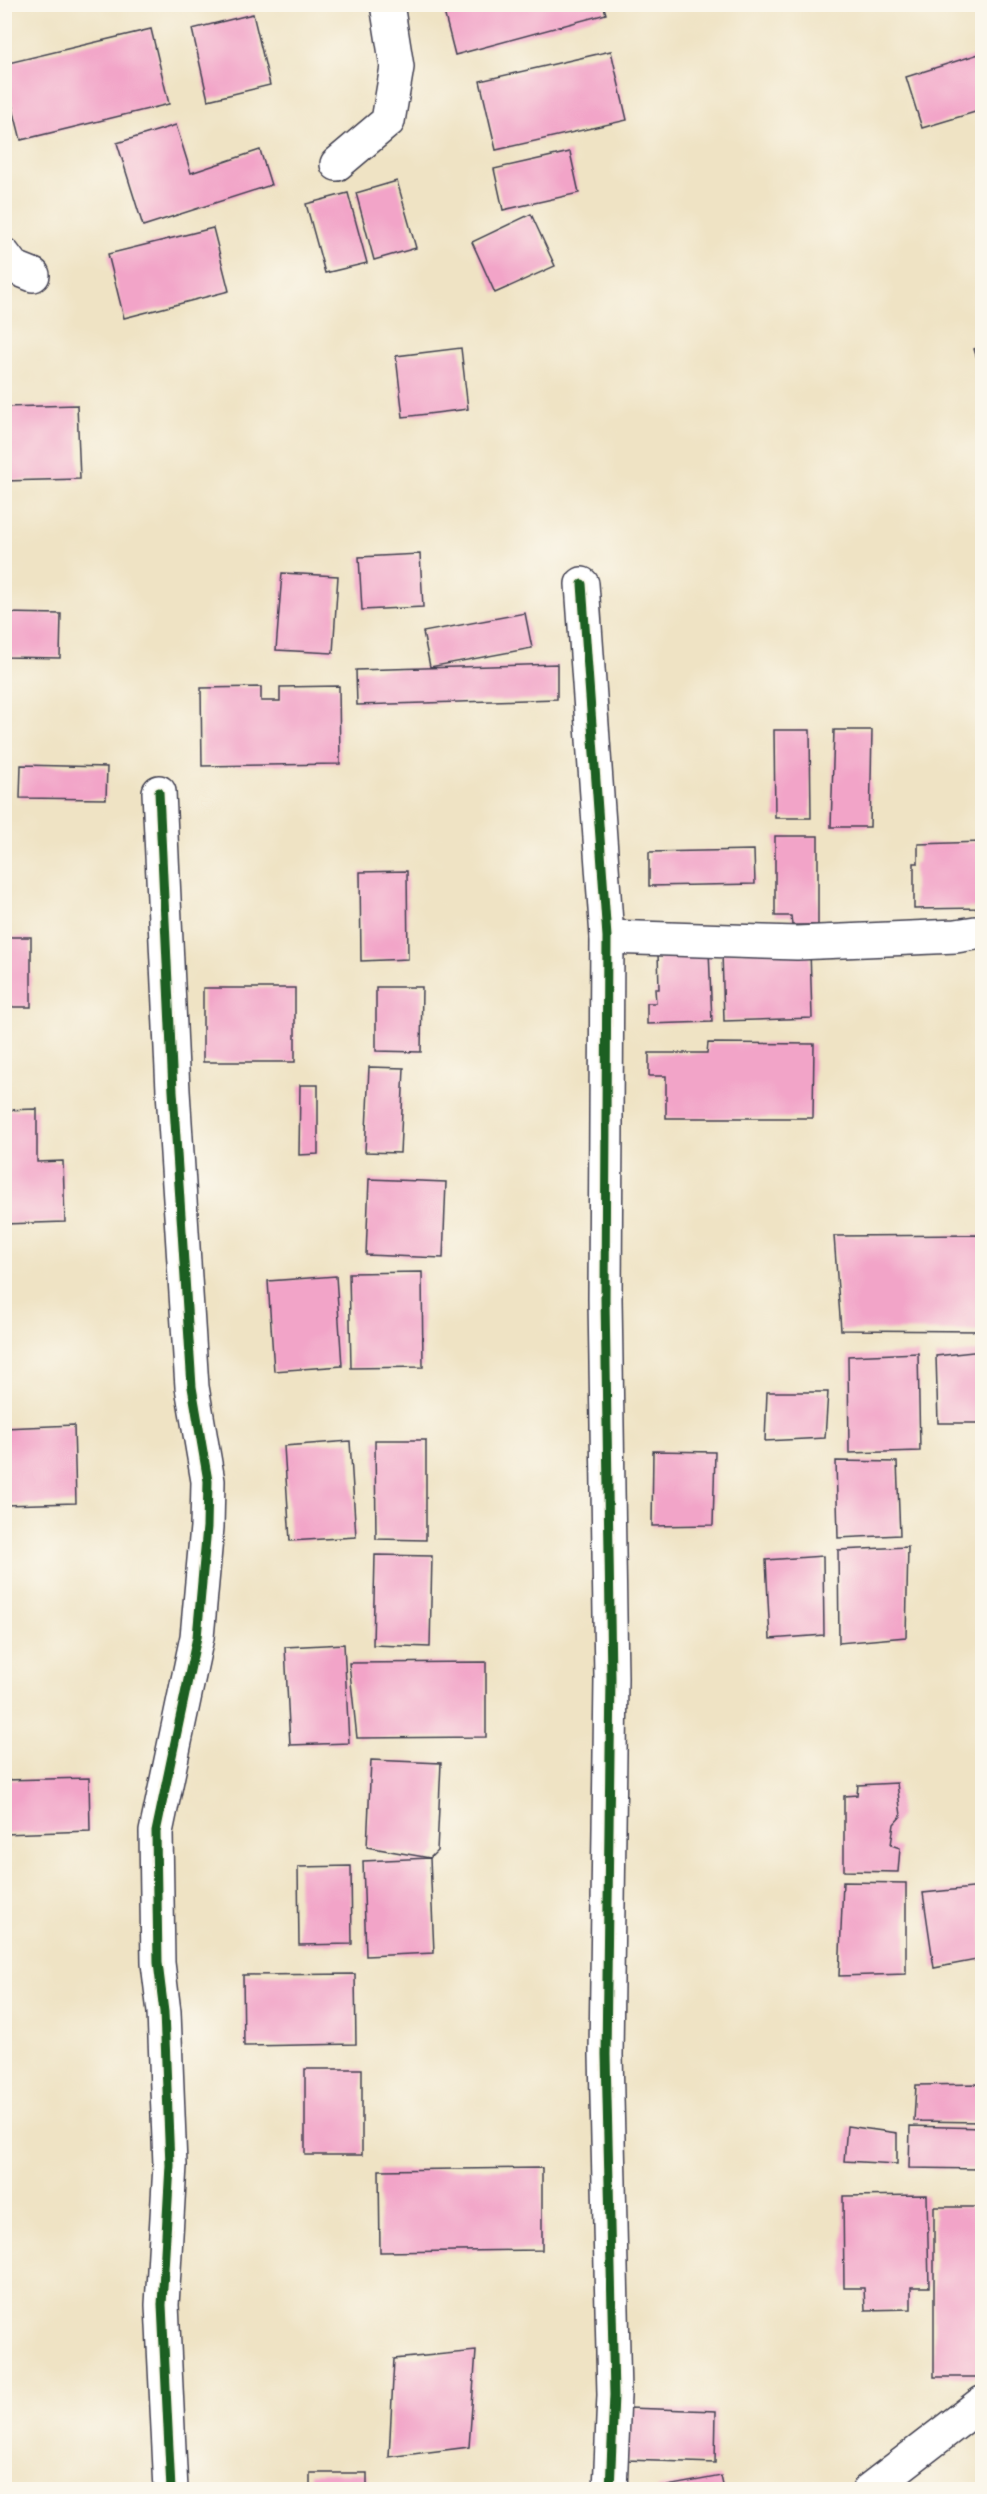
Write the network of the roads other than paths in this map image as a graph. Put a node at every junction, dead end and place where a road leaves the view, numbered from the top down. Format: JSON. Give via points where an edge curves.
{"nodes":[{"id":1,"x":387,"y":4,"type":"edge"},
{"id":2,"x":337,"y":164,"type":"dead end"},
{"id":3,"x":4,"y":255,"type":"edge"},
{"id":4,"x":33,"y":275,"type":"dead end"},
{"id":5,"x":582,"y":584,"type":"dead end"},
{"id":6,"x":159,"y":792,"type":"dead end"},
{"id":7,"x":982,"y":932,"type":"edge"},
{"id":8,"x":607,"y":937,"type":"junction"},
{"id":9,"x":982,"y":2403,"type":"edge"},
{"id":10,"x":171,"y":2490,"type":"edge"},
{"id":11,"x":610,"y":2490,"type":"edge"},
{"id":12,"x":869,"y":2490,"type":"edge"}],
"edges":[{"from":1,"to":2,"type":"street","via":[[397,67],[388,121]]},
{"from":3,"to":4,"type":"street","via":[[13,267]]},
{"from":5,"to":8,"type":"street"},
{"from":6,"to":10,"type":"street","via":[[192,1388],[208,1481],[197,1637],[156,1832],[158,1963],[164,2012],[170,2165],[162,2305]]},
{"from":7,"to":8,"type":"street","via":[[797,943]]},
{"from":8,"to":11,"type":"street","via":[[605,1299],[611,1678],[606,2055],[614,2395]]},
{"from":9,"to":12,"type":"street"}]}
